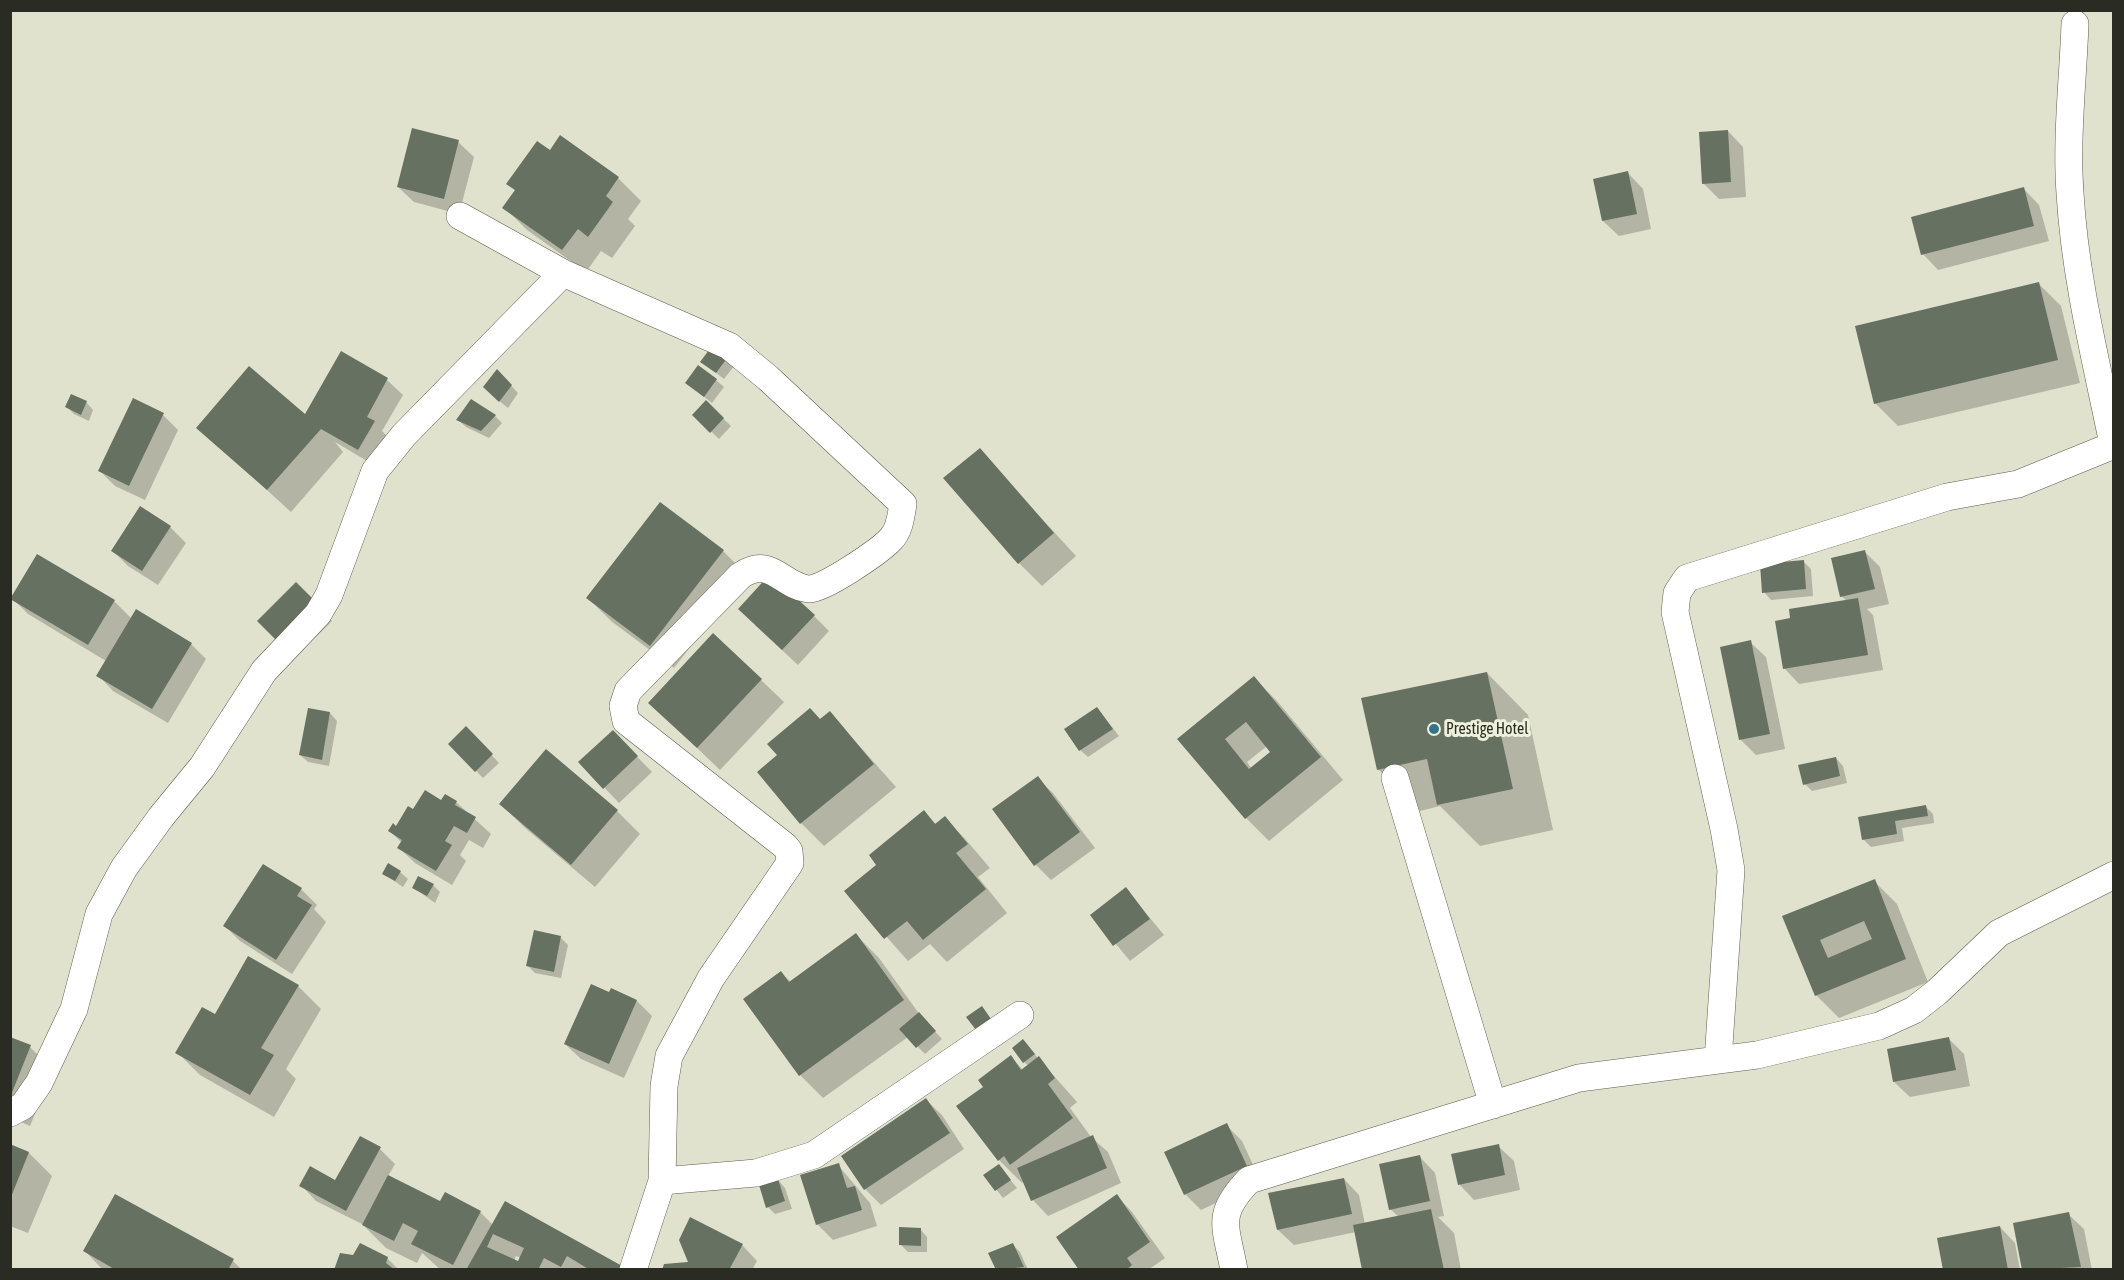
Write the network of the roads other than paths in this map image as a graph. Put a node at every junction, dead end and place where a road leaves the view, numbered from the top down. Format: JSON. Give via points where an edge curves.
{"nodes":[{"id":1,"x":2075,"y":24,"type":"dead end"},
{"id":2,"x":460,"y":216,"type":"dead end"},
{"id":3,"x":563,"y":273,"type":"junction"},
{"id":4,"x":2113,"y":444,"type":"edge"},
{"id":5,"x":1395,"y":778,"type":"dead end"},
{"id":6,"x":2114,"y":875,"type":"edge"},
{"id":7,"x":1020,"y":1015,"type":"dead end"},
{"id":8,"x":1718,"y":1060,"type":"junction"},
{"id":9,"x":1493,"y":1105,"type":"junction"},
{"id":10,"x":10,"y":1113,"type":"edge"},
{"id":11,"x":662,"y":1181,"type":"junction"},
{"id":12,"x":633,"y":1269,"type":"edge"},
{"id":13,"x":1234,"y":1269,"type":"edge"}],
"edges":[{"from":1,"to":4,"type":"street","via":[[2070,190],[2073,234]]},
{"from":2,"to":3,"type":"street"},
{"from":3,"to":10,"type":"street","via":[[404,435],[375,471],[329,595],[318,614],[264,671],[202,767],[124,868],[99,914],[74,1009],[39,1083],[23,1106]]},
{"from":3,"to":11,"type":"street","via":[[729,346],[903,504],[892,538],[827,584],[807,589],[767,569],[753,568],[740,576],[628,691],[623,706],[626,721],[785,846],[790,863],[711,978],[669,1056],[664,1086]]},
{"from":4,"to":8,"type":"street","via":[[2018,484],[1947,497],[1687,578],[1677,593],[1676,612],[1731,870]]},
{"from":5,"to":9,"type":"street"},
{"from":6,"to":8,"type":"street","via":[[1999,933],[1914,1010],[1879,1026],[1757,1055]]},
{"from":7,"to":11,"type":"street","via":[[813,1155],[756,1173]]},
{"from":8,"to":9,"type":"street","via":[[1580,1078]]},
{"from":9,"to":13,"type":"street","via":[[1248,1180],[1224,1216]]},
{"from":11,"to":12,"type":"street"}]}
